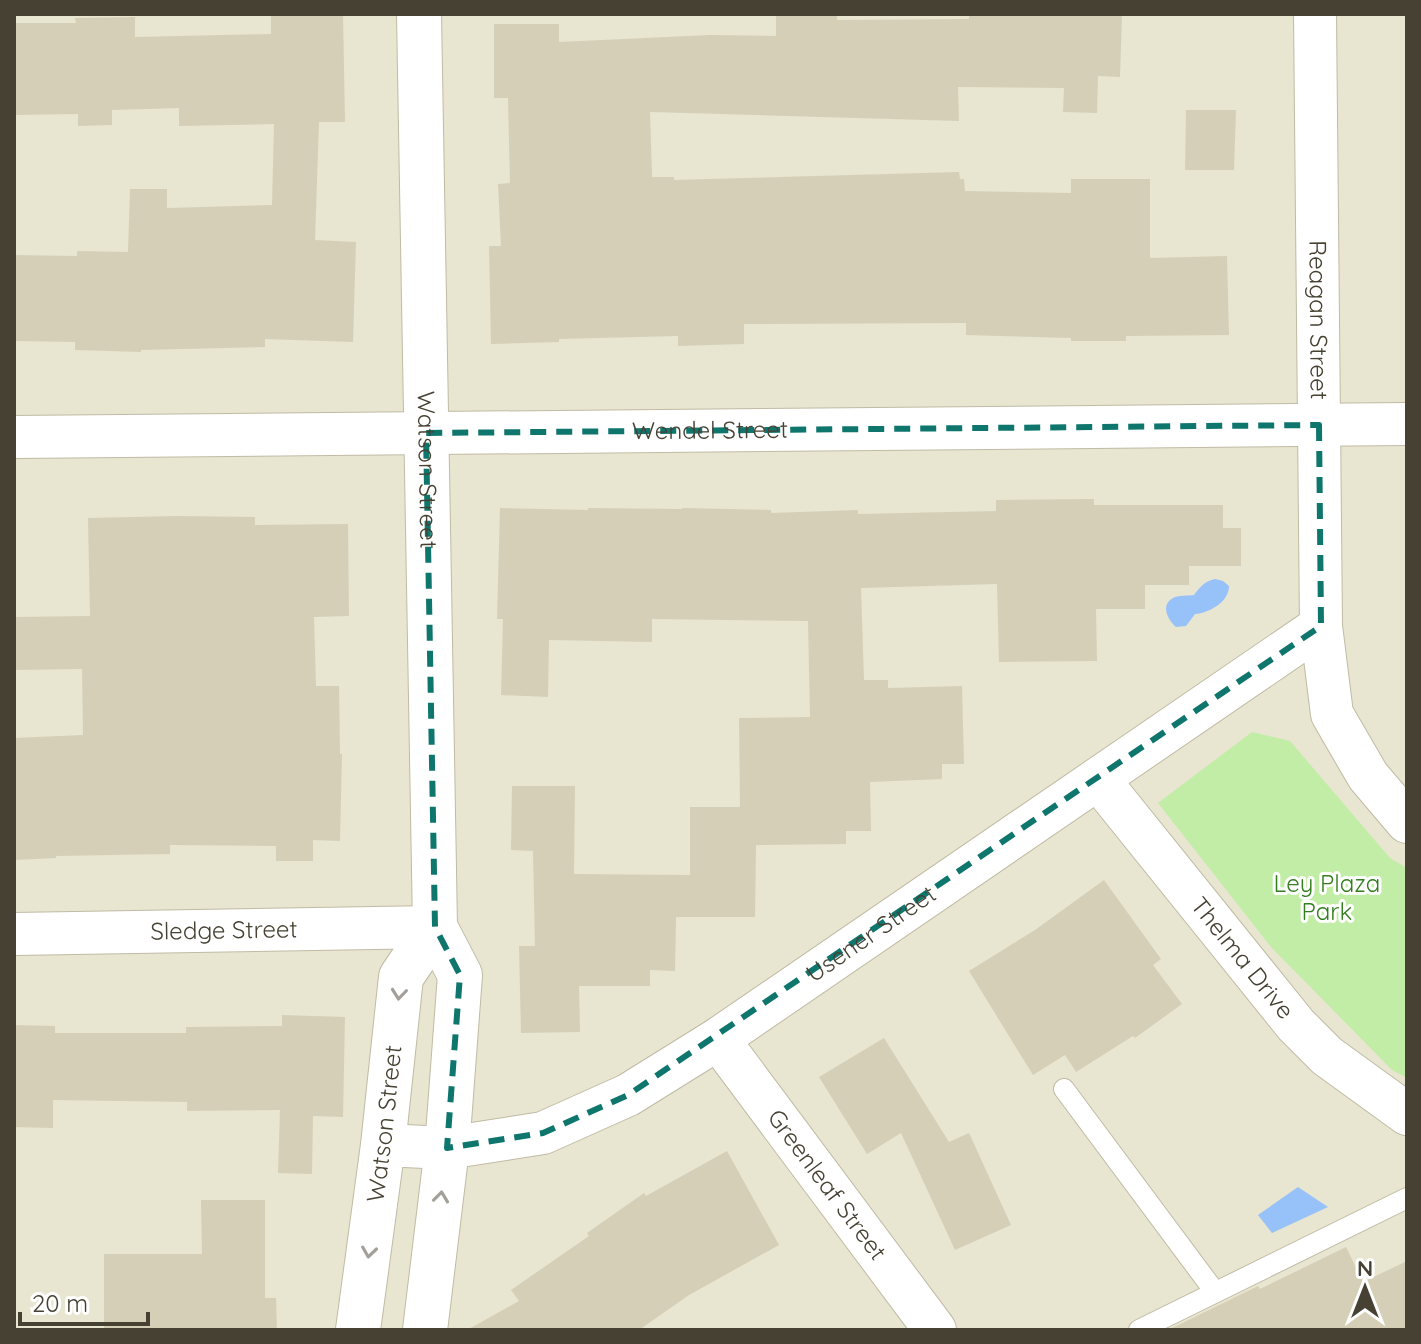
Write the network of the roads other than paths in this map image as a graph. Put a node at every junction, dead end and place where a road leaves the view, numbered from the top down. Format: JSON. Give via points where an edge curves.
{"nodes":[{"id":1,"x":419,"y":14,"type":"edge"},
{"id":2,"x":1315,"y":14,"type":"edge"},
{"id":3,"x":1407,"y":424,"type":"edge"},
{"id":4,"x":1319,"y":425,"type":"junction"},
{"id":5,"x":426,"y":433,"type":"junction"},
{"id":6,"x":14,"y":437,"type":"edge"},
{"id":7,"x":1321,"y":626,"type":"junction"},
{"id":8,"x":1098,"y":779,"type":"junction"},
{"id":9,"x":1407,"y":822,"type":"edge"},
{"id":10,"x":435,"y":927,"type":"junction"},
{"id":11,"x":14,"y":934,"type":"edge"},
{"id":12,"x":718,"y":1039,"type":"junction"},
{"id":13,"x":1064,"y":1089,"type":"dead end"},
{"id":14,"x":1407,"y":1114,"type":"edge"},
{"id":15,"x":383,"y":1145,"type":"junction"},
{"id":16,"x":447,"y":1148,"type":"junction"},
{"id":17,"x":1407,"y":1198,"type":"edge"},
{"id":18,"x":1215,"y":1292,"type":"junction"},
{"id":19,"x":358,"y":1330,"type":"edge"},
{"id":20,"x":425,"y":1330,"type":"edge"},
{"id":21,"x":935,"y":1330,"type":"edge"},
{"id":22,"x":1139,"y":1330,"type":"edge"}],
"edges":[{"from":1,"to":5,"type":"street","name":"Watson Street"},
{"from":2,"to":4,"type":"street","name":"Reagan Street"},
{"from":3,"to":4,"type":"street","name":"Wendel Street"},
{"from":4,"to":5,"type":"street","name":"Wendel Street"},
{"from":4,"to":7,"type":"street","name":"Reagan Street"},
{"from":5,"to":6,"type":"street","name":"Wendel Street"},
{"from":5,"to":10,"type":"street","name":"Watson Street"},
{"from":7,"to":8,"type":"street","name":"Usener Street"},
{"from":7,"to":9,"type":"street","name":"Reagan Street","via":[[1332,714],[1368,776]]},
{"from":8,"to":12,"type":"street","name":"Usener Street"},
{"from":8,"to":14,"type":"street","name":"Thelma Drive","via":[[1296,1025],[1327,1056]]},
{"from":10,"to":11,"type":"street","name":"Sledge Street"},
{"from":10,"to":15,"type":"street","name":"Watson Street","one_way":true,"via":[[401,977]]},
{"from":10,"to":16,"type":"street","name":"Watson Street","via":[[460,975]]},
{"from":12,"to":16,"type":"street","name":"Usener Street","via":[[628,1095],[543,1133]]},
{"from":12,"to":21,"type":"street","name":"Greenleaf Street"},
{"from":13,"to":18,"type":"lane"},
{"from":15,"to":16,"type":"street","name":"Usener Street"},
{"from":15,"to":19,"type":"street","name":"Watson Street","one_way":true},
{"from":20,"to":16,"type":"street","name":"Watson Street","one_way":true},
{"from":17,"to":18,"type":"lane"},
{"from":18,"to":22,"type":"lane"}]}
